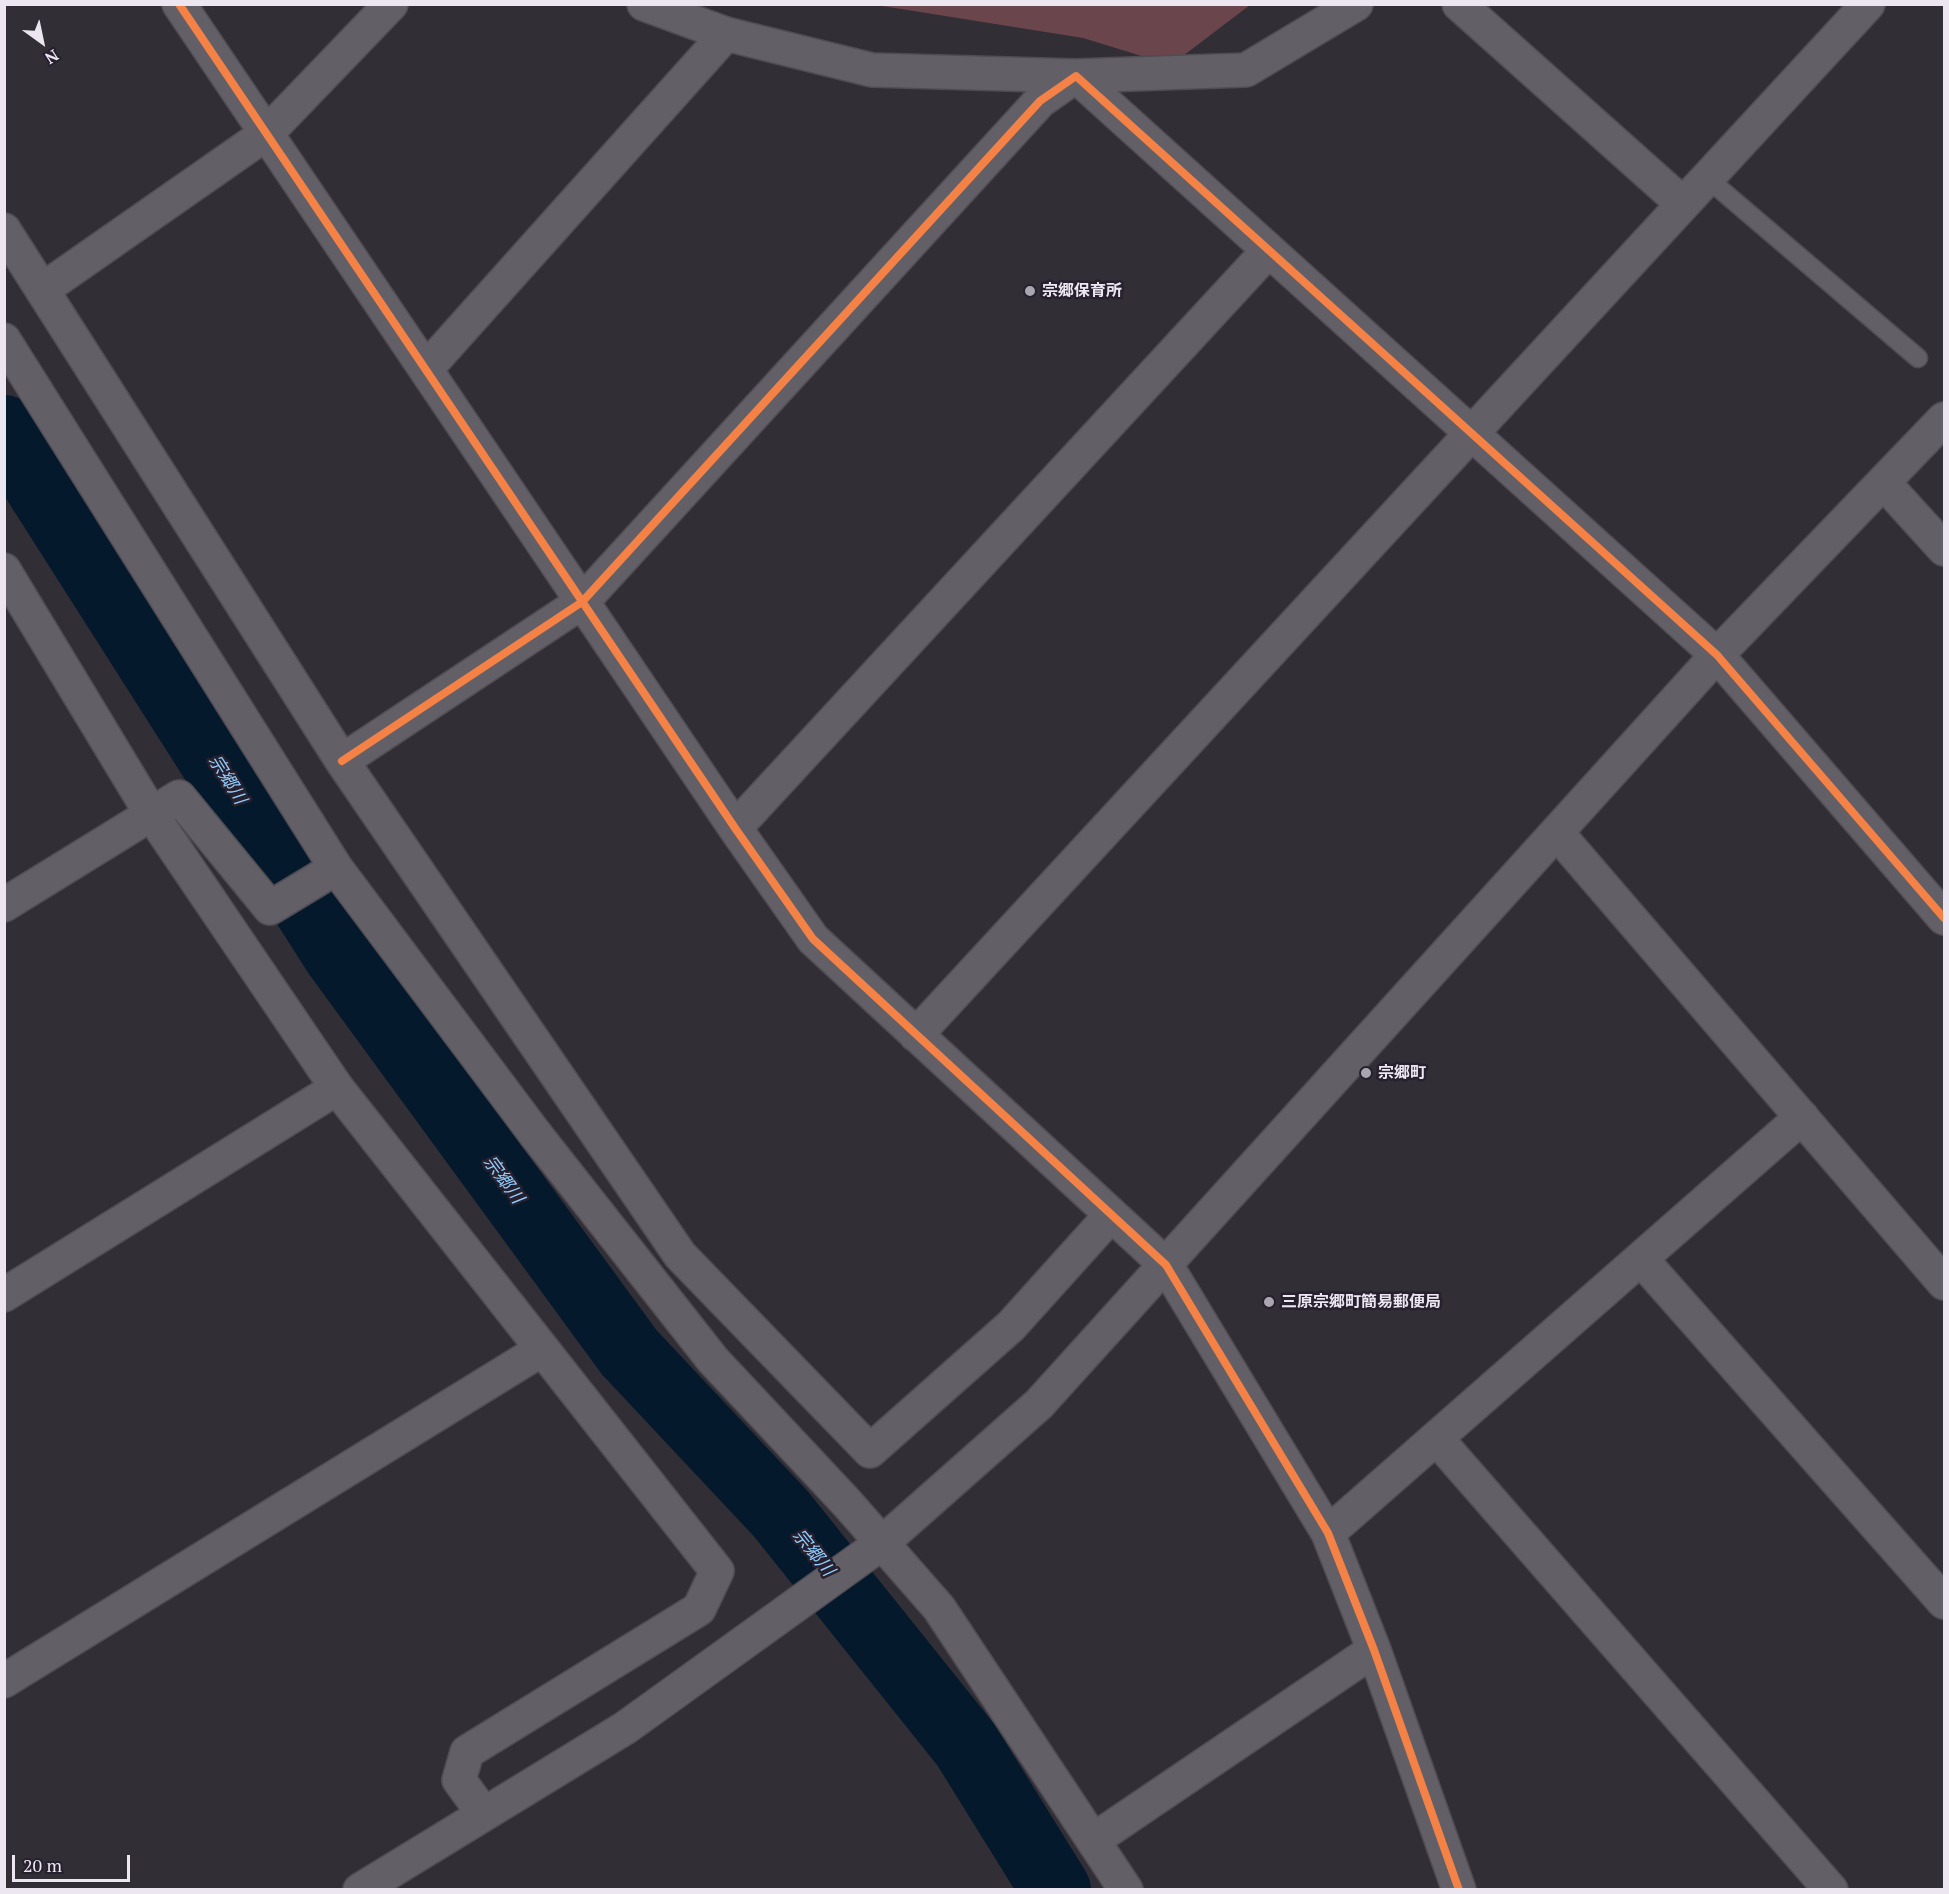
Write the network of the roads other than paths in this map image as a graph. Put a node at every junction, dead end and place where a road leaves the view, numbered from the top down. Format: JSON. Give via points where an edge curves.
{"nodes":[{"id":1,"x":179,"y":4,"type":"edge"},
{"id":2,"x":391,"y":4,"type":"edge"},
{"id":3,"x":644,"y":4,"type":"edge"},
{"id":4,"x":1356,"y":4,"type":"edge"},
{"id":5,"x":1459,"y":4,"type":"edge"},
{"id":6,"x":1868,"y":4,"type":"edge"},
{"id":7,"x":726,"y":34,"type":"junction"},
{"id":8,"x":1076,"y":76,"type":"junction"},
{"id":9,"x":267,"y":133,"type":"junction"},
{"id":10,"x":1707,"y":178,"type":"junction"},
{"id":11,"x":1683,"y":204,"type":"junction"},
{"id":12,"x":4,"y":230,"type":"edge"},
{"id":13,"x":1268,"y":251,"type":"junction"},
{"id":14,"x":42,"y":290,"type":"junction"},
{"id":15,"x":4,"y":340,"type":"edge"},
{"id":16,"x":1918,"y":358,"type":"dead end"},
{"id":17,"x":426,"y":369,"type":"junction"},
{"id":18,"x":1944,"y":419,"type":"edge"},
{"id":19,"x":1470,"y":434,"type":"junction"},
{"id":20,"x":1884,"y":483,"type":"junction"},
{"id":21,"x":1944,"y":549,"type":"edge"},
{"id":22,"x":4,"y":570,"type":"edge"},
{"id":23,"x":582,"y":602,"type":"junction"},
{"id":24,"x":1717,"y":655,"type":"junction"},
{"id":25,"x":342,"y":762,"type":"junction"},
{"id":26,"x":152,"y":814,"type":"junction"},
{"id":27,"x":735,"y":828,"type":"junction"},
{"id":28,"x":1558,"y":834,"type":"junction"},
{"id":29,"x":336,"y":868,"type":"junction"},
{"id":30,"x":4,"y":905,"type":"edge"},
{"id":31,"x":1944,"y":918,"type":"edge"},
{"id":32,"x":916,"y":1035,"type":"junction"},
{"id":33,"x":337,"y":1088,"type":"junction"},
{"id":34,"x":1802,"y":1117,"type":"junction"},
{"id":35,"x":1111,"y":1215,"type":"junction"},
{"id":36,"x":1641,"y":1259,"type":"junction"},
{"id":37,"x":1166,"y":1264,"type":"junction"},
{"id":38,"x":1944,"y":1283,"type":"edge"},
{"id":39,"x":4,"y":1295,"type":"edge"},
{"id":40,"x":541,"y":1350,"type":"junction"},
{"id":41,"x":1437,"y":1439,"type":"junction"},
{"id":42,"x":1328,"y":1533,"type":"junction"},
{"id":43,"x":882,"y":1542,"type":"junction"},
{"id":44,"x":1944,"y":1602,"type":"edge"},
{"id":45,"x":1374,"y":1650,"type":"junction"},
{"id":46,"x":4,"y":1681,"type":"edge"},
{"id":47,"x":483,"y":1813,"type":"junction"},
{"id":48,"x":1095,"y":1839,"type":"junction"},
{"id":49,"x":360,"y":1890,"type":"edge"},
{"id":50,"x":1126,"y":1890,"type":"edge"},
{"id":51,"x":1459,"y":1890,"type":"edge"},
{"id":52,"x":1831,"y":1890,"type":"edge"}],
"edges":[{"from":1,"to":9,"type":"street"},
{"from":2,"to":9,"type":"street"},
{"from":3,"to":7,"type":"street"},
{"from":4,"to":8,"type":"street","via":[[1246,70]]},
{"from":5,"to":11,"type":"street"},
{"from":6,"to":10,"type":"street"},
{"from":7,"to":8,"type":"street","via":[[872,70]]},
{"from":7,"to":17,"type":"street"},
{"from":8,"to":13,"type":"street"},
{"from":8,"to":23,"type":"street","via":[[1040,101]]},
{"from":9,"to":14,"type":"street"},
{"from":9,"to":17,"type":"street"},
{"from":10,"to":11,"type":"street"},
{"from":10,"to":16,"type":"lane"},
{"from":11,"to":19,"type":"street"},
{"from":12,"to":14,"type":"street"},
{"from":13,"to":19,"type":"street"},
{"from":13,"to":27,"type":"street"},
{"from":14,"to":25,"type":"street"},
{"from":15,"to":29,"type":"street"},
{"from":17,"to":23,"type":"street"},
{"from":18,"to":20,"type":"street"},
{"from":19,"to":24,"type":"street"},
{"from":19,"to":32,"type":"street"},
{"from":20,"to":21,"type":"street"},
{"from":20,"to":24,"type":"street"},
{"from":22,"to":26,"type":"street"},
{"from":23,"to":25,"type":"street"},
{"from":23,"to":27,"type":"street"},
{"from":24,"to":28,"type":"street"},
{"from":24,"to":31,"type":"street"},
{"from":25,"to":35,"type":"street","via":[[680,1255],[870,1451],[1011,1326]]},
{"from":26,"to":29,"type":"street","via":[[179,797],[270,908]]},
{"from":26,"to":30,"type":"street"},
{"from":26,"to":33,"type":"street"},
{"from":27,"to":32,"type":"street","via":[[813,939]]},
{"from":28,"to":34,"type":"street"},
{"from":28,"to":37,"type":"street"},
{"from":29,"to":43,"type":"street","via":[[536,1135],[713,1360]]},
{"from":32,"to":35,"type":"street"},
{"from":33,"to":39,"type":"street"},
{"from":33,"to":40,"type":"street"},
{"from":34,"to":36,"type":"street"},
{"from":34,"to":38,"type":"street"},
{"from":35,"to":37,"type":"street"},
{"from":36,"to":41,"type":"street"},
{"from":36,"to":44,"type":"street"},
{"from":37,"to":42,"type":"street"},
{"from":37,"to":43,"type":"street","via":[[1039,1404]]},
{"from":40,"to":46,"type":"street"},
{"from":40,"to":47,"type":"street","via":[[717,1571],[699,1609],[467,1752],[459,1780]]},
{"from":41,"to":42,"type":"street"},
{"from":41,"to":52,"type":"street"},
{"from":42,"to":45,"type":"street"},
{"from":43,"to":47,"type":"street","via":[[625,1728]]},
{"from":43,"to":48,"type":"street","via":[[939,1608]]},
{"from":45,"to":48,"type":"street"},
{"from":45,"to":51,"type":"street"},
{"from":47,"to":49,"type":"street"},
{"from":48,"to":50,"type":"street"}]}
